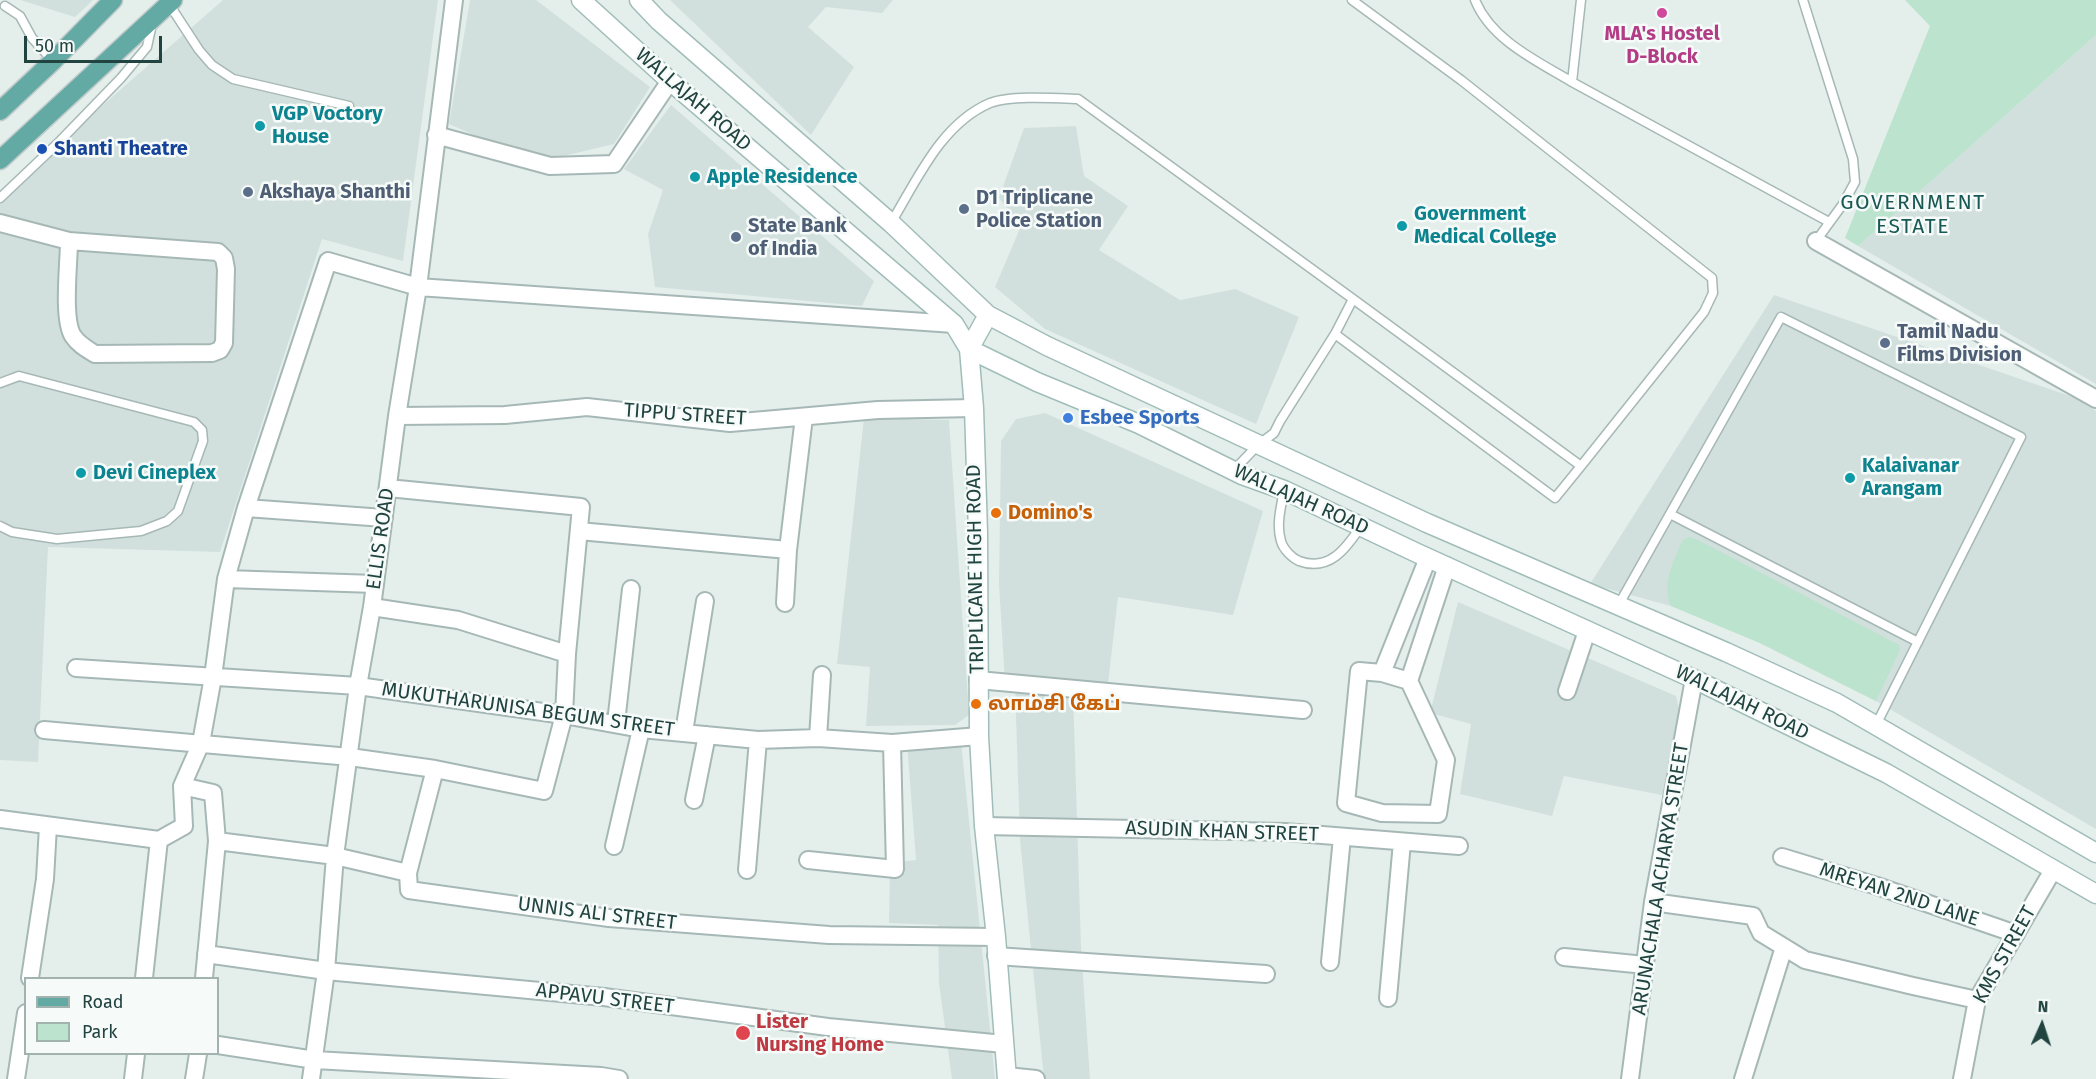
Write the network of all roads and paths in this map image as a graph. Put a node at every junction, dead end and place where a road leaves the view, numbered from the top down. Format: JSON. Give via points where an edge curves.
{"nodes":[{"id":1,"x":113,"y":0,"type":"edge"},
{"id":2,"x":454,"y":0,"type":"edge"},
{"id":3,"x":581,"y":0,"type":"edge"},
{"id":4,"x":639,"y":0,"type":"edge"},
{"id":5,"x":1352,"y":0,"type":"edge"},
{"id":6,"x":1475,"y":0,"type":"edge"},
{"id":7,"x":1581,"y":0,"type":"edge"},
{"id":8,"x":1803,"y":0,"type":"edge"},
{"id":9,"x":171,"y":2,"type":"edge"},
{"id":10,"x":5,"y":6,"type":"dead end"},
{"id":11,"x":153,"y":18,"type":"junction"},
{"id":12,"x":53,"y":61,"type":"junction"},
{"id":13,"x":670,"y":81,"type":"junction"},
{"id":14,"x":1572,"y":82,"type":"junction"},
{"id":15,"x":349,"y":106,"type":"dead end"},
{"id":16,"x":0,"y":111,"type":"edge"},
{"id":17,"x":436,"y":135,"type":"junction"},
{"id":18,"x":0,"y":160,"type":"edge"},
{"id":19,"x":0,"y":198,"type":"edge"},
{"id":20,"x":1829,"y":222,"type":"junction"},
{"id":21,"x":0,"y":223,"type":"edge"},
{"id":22,"x":891,"y":223,"type":"junction"},
{"id":23,"x":69,"y":241,"type":"junction"},
{"id":24,"x":1816,"y":241,"type":"joint"},
{"id":25,"x":418,"y":287,"type":"junction"},
{"id":26,"x":1353,"y":299,"type":"junction"},
{"id":27,"x":988,"y":315,"type":"junction"},
{"id":28,"x":954,"y":324,"type":"junction"},
{"id":29,"x":1335,"y":334,"type":"junction"},
{"id":30,"x":969,"y":349,"type":"junction"},
{"id":31,"x":0,"y":383,"type":"edge"},
{"id":32,"x":2096,"y":399,"type":"edge"},
{"id":33,"x":974,"y":408,"type":"junction"},
{"id":34,"x":397,"y":416,"type":"junction"},
{"id":35,"x":804,"y":417,"type":"junction"},
{"id":36,"x":1258,"y":445,"type":"junction"},
{"id":37,"x":1581,"y":466,"type":"junction"},
{"id":38,"x":1234,"y":471,"type":"junction"},
{"id":39,"x":388,"y":488,"type":"junction"},
{"id":40,"x":1284,"y":490,"type":"junction"},
{"id":41,"x":246,"y":508,"type":"junction"},
{"id":42,"x":1670,"y":514,"type":"junction"},
{"id":43,"x":384,"y":518,"type":"junction"},
{"id":44,"x":0,"y":526,"type":"edge"},
{"id":45,"x":1361,"y":526,"type":"junction"},
{"id":46,"x":579,"y":531,"type":"junction"},
{"id":47,"x":788,"y":550,"type":"junction"},
{"id":48,"x":1428,"y":558,"type":"junction"},
{"id":49,"x":1447,"y":567,"type":"junction"},
{"id":50,"x":226,"y":579,"type":"junction"},
{"id":51,"x":375,"y":584,"type":"junction"},
{"id":52,"x":631,"y":589,"type":"dead end"},
{"id":53,"x":705,"y":601,"type":"dead end"},
{"id":54,"x":784,"y":603,"type":"dead end"},
{"id":55,"x":1618,"y":606,"type":"junction"},
{"id":56,"x":372,"y":607,"type":"junction"},
{"id":57,"x":1587,"y":631,"type":"junction"},
{"id":58,"x":1918,"y":642,"type":"junction"},
{"id":59,"x":567,"y":654,"type":"junction"},
{"id":60,"x":76,"y":668,"type":"dead end"},
{"id":61,"x":1382,"y":673,"type":"junction"},
{"id":62,"x":822,"y":675,"type":"dead end"},
{"id":63,"x":213,"y":677,"type":"junction"},
{"id":64,"x":1695,"y":679,"type":"junction"},
{"id":65,"x":978,"y":680,"type":"junction"},
{"id":66,"x":1409,"y":681,"type":"junction"},
{"id":67,"x":358,"y":686,"type":"junction"},
{"id":68,"x":1568,"y":691,"type":"dead end"},
{"id":69,"x":1303,"y":710,"type":"dead end"},
{"id":70,"x":564,"y":715,"type":"junction"},
{"id":71,"x":616,"y":723,"type":"junction"},
{"id":72,"x":1876,"y":726,"type":"junction"},
{"id":73,"x":641,"y":729,"type":"junction"},
{"id":74,"x":44,"y":730,"type":"dead end"},
{"id":75,"x":684,"y":732,"type":"junction"},
{"id":76,"x":707,"y":735,"type":"junction"},
{"id":77,"x":979,"y":736,"type":"junction"},
{"id":78,"x":818,"y":738,"type":"junction"},
{"id":79,"x":758,"y":740,"type":"junction"},
{"id":80,"x":201,"y":743,"type":"junction"},
{"id":81,"x":892,"y":743,"type":"junction"},
{"id":82,"x":350,"y":757,"type":"junction"},
{"id":83,"x":435,"y":769,"type":"junction"},
{"id":84,"x":182,"y":786,"type":"junction"},
{"id":85,"x":694,"y":800,"type":"dead end"},
{"id":86,"x":0,"y":819,"type":"edge"},
{"id":87,"x":48,"y":826,"type":"junction"},
{"id":88,"x":984,"y":826,"type":"junction"},
{"id":89,"x":1342,"y":837,"type":"junction"},
{"id":90,"x":159,"y":840,"type":"junction"},
{"id":91,"x":217,"y":841,"type":"junction"},
{"id":92,"x":1402,"y":842,"type":"junction"},
{"id":93,"x":614,"y":846,"type":"dead end"},
{"id":94,"x":1459,"y":846,"type":"dead end"},
{"id":95,"x":2096,"y":853,"type":"edge"},
{"id":96,"x":335,"y":856,"type":"junction"},
{"id":97,"x":1782,"y":857,"type":"dead end"},
{"id":98,"x":808,"y":860,"type":"dead end"},
{"id":99,"x":747,"y":870,"type":"dead end"},
{"id":100,"x":2053,"y":870,"type":"junction"},
{"id":101,"x":408,"y":873,"type":"junction"},
{"id":102,"x":2096,"y":894,"type":"edge"},
{"id":103,"x":1653,"y":902,"type":"junction"},
{"id":104,"x":2016,"y":934,"type":"junction"},
{"id":105,"x":996,"y":938,"type":"junction"},
{"id":106,"x":1784,"y":947,"type":"junction"},
{"id":107,"x":206,"y":954,"type":"junction"},
{"id":108,"x":996,"y":956,"type":"junction"},
{"id":109,"x":1564,"y":957,"type":"dead end"},
{"id":110,"x":1330,"y":962,"type":"dead end"},
{"id":111,"x":1645,"y":965,"type":"junction"},
{"id":112,"x":326,"y":971,"type":"junction"},
{"id":113,"x":1266,"y":974,"type":"dead end"},
{"id":114,"x":30,"y":977,"type":"edge"},
{"id":115,"x":144,"y":977,"type":"edge"},
{"id":116,"x":204,"y":977,"type":"edge"},
{"id":117,"x":1388,"y":998,"type":"dead end"},
{"id":118,"x":1977,"y":1000,"type":"junction"},
{"id":119,"x":24,"y":1026,"type":"edge"},
{"id":120,"x":1005,"y":1044,"type":"junction"},
{"id":121,"x":219,"y":1045,"type":"edge"},
{"id":122,"x":136,"y":1055,"type":"edge"},
{"id":123,"x":198,"y":1055,"type":"edge"},
{"id":124,"x":315,"y":1060,"type":"junction"},
{"id":125,"x":1007,"y":1078,"type":"edge"},
{"id":126,"x":16,"y":1079,"type":"edge"},
{"id":127,"x":133,"y":1079,"type":"edge"},
{"id":128,"x":194,"y":1079,"type":"edge"},
{"id":129,"x":311,"y":1079,"type":"edge"},
{"id":130,"x":619,"y":1079,"type":"edge"},
{"id":131,"x":1036,"y":1079,"type":"edge"},
{"id":132,"x":1630,"y":1079,"type":"edge"},
{"id":133,"x":1743,"y":1079,"type":"edge"},
{"id":134,"x":1962,"y":1079,"type":"edge"}],
"edges":[{"from":1,"to":12,"type":"main road"},
{"from":2,"to":17,"type":"street","name":"ELLIS ROAD"},
{"from":3,"to":13,"type":"main road","name":"WALLAJAH ROAD"},
{"from":4,"to":22,"type":"main road","name":"WALLAJAH ROAD"},
{"from":5,"to":37,"type":"lane","via":[[1461,80],[1712,278],[1713,293],[1704,312]]},
{"from":6,"to":14,"type":"lane","via":[[1480,14],[1503,38]]},
{"from":7,"to":14,"type":"lane"},
{"from":8,"to":20,"type":"lane","via":[[1854,159],[1855,182]]},
{"from":9,"to":11,"type":"main road"},
{"from":9,"to":15,"type":"lane","via":[[199,50],[233,79]]},
{"from":10,"to":12,"type":"lane","via":[[20,16],[32,38]]},
{"from":11,"to":18,"type":"main road"},
{"from":11,"to":19,"type":"lane","via":[[147,47],[121,78]]},
{"from":12,"to":16,"type":"main road"},
{"from":13,"to":17,"type":"street","via":[[614,164],[550,166]]},
{"from":13,"to":28,"type":"main road","name":"WALLAJAH ROAD"},
{"from":14,"to":20,"type":"lane"},
{"from":17,"to":25,"type":"street","name":"ELLIS ROAD"},
{"from":20,"to":24,"type":"lane"},
{"from":21,"to":23,"type":"street"},
{"from":22,"to":26,"type":"lane","via":[[938,147],[959,122],[991,103],[1032,98],[1077,99]]},
{"from":22,"to":27,"type":"main road","name":"WALLAJAH ROAD"},
{"from":23,"to":23,"type":"street","via":[[218,252],[226,269],[224,343],[220,350],[96,354],[80,344],[68,321]]},
{"from":24,"to":32,"type":"street"},
{"from":25,"to":28,"type":"street"},
{"from":25,"to":34,"type":"street","name":"ELLIS ROAD"},
{"from":25,"to":41,"type":"street","via":[[328,261]]},
{"from":26,"to":29,"type":"lane"},
{"from":26,"to":37,"type":"lane"},
{"from":27,"to":30,"type":"main road"},
{"from":27,"to":36,"type":"main road","name":"WALLAJAH ROAD"},
{"from":28,"to":30,"type":"main road","name":"WALLAJAH ROAD"},
{"from":29,"to":36,"type":"lane","via":[[1274,434]]},
{"from":29,"to":37,"type":"lane","via":[[1555,498]]},
{"from":30,"to":33,"type":"main road","name":"TRIPLICANE HIGH ROAD"},
{"from":30,"to":38,"type":"main road","name":"WALLAJAH ROAD"},
{"from":31,"to":44,"type":"lane","via":[[19,376],[194,422],[202,430],[203,441],[178,511],[167,521],[141,531],[57,539],[12,532]]},
{"from":33,"to":35,"type":"street","name":"TIPPU STREET","via":[[878,410]]},
{"from":33,"to":65,"type":"main road","name":"TRIPLICANE HIGH ROAD"},
{"from":34,"to":35,"type":"street","name":"TIPPU STREET","via":[[505,415],[587,407],[730,423]]},
{"from":34,"to":39,"type":"street","name":"ELLIS ROAD"},
{"from":35,"to":47,"type":"street"},
{"from":36,"to":38,"type":"lane"},
{"from":36,"to":55,"type":"main road","name":"WALLAJAH ROAD"},
{"from":38,"to":40,"type":"main road","name":"WALLAJAH ROAD"},
{"from":39,"to":43,"type":"street","name":"ELLIS ROAD"},
{"from":39,"to":46,"type":"street","via":[[581,507]]},
{"from":40,"to":45,"type":"main road","name":"WALLAJAH ROAD"},
{"from":40,"to":45,"type":"lane","via":[[1279,531],[1281,544],[1293,559],[1309,565],[1329,562],[1347,548]]},
{"from":41,"to":43,"type":"street"},
{"from":41,"to":50,"type":"street"},
{"from":42,"to":55,"type":"lane"},
{"from":42,"to":58,"type":"lane"},
{"from":42,"to":58,"type":"lane","via":[[1781,317],[2021,437]]},
{"from":43,"to":51,"type":"street","name":"ELLIS ROAD"},
{"from":45,"to":48,"type":"main road","name":"WALLAJAH ROAD"},
{"from":46,"to":47,"type":"street"},
{"from":46,"to":59,"type":"street"},
{"from":47,"to":54,"type":"street"},
{"from":48,"to":49,"type":"main road","name":"WALLAJAH ROAD"},
{"from":48,"to":61,"type":"street"},
{"from":49,"to":57,"type":"main road","name":"WALLAJAH ROAD"},
{"from":49,"to":66,"type":"street"},
{"from":50,"to":51,"type":"street"},
{"from":50,"to":63,"type":"street"},
{"from":51,"to":56,"type":"street","name":"ELLIS ROAD"},
{"from":52,"to":71,"type":"street"},
{"from":53,"to":75,"type":"street"},
{"from":55,"to":72,"type":"main road","name":"WALLAJAH ROAD","via":[[1837,703]]},
{"from":56,"to":59,"type":"street","via":[[458,620]]},
{"from":56,"to":67,"type":"street","name":"ELLIS ROAD"},
{"from":57,"to":64,"type":"main road","name":"WALLAJAH ROAD"},
{"from":57,"to":68,"type":"street"},
{"from":58,"to":72,"type":"lane"},
{"from":59,"to":70,"type":"street"},
{"from":60,"to":63,"type":"street","name":"MUKUTHARUNISA BEGUM STREET"},
{"from":61,"to":66,"type":"street"},
{"from":61,"to":66,"type":"street","via":[[1359,671],[1346,803],[1382,813],[1438,814],[1446,760]]},
{"from":62,"to":78,"type":"street"},
{"from":63,"to":67,"type":"street","name":"MUKUTHARUNISA BEGUM STREET"},
{"from":63,"to":80,"type":"street"},
{"from":64,"to":100,"type":"main road","name":"WALLAJAH ROAD","via":[[1886,773]]},
{"from":64,"to":103,"type":"street","name":"ARUNACHALA ACHARYA STREET"},
{"from":65,"to":69,"type":"street"},
{"from":65,"to":77,"type":"main road","name":"TRIPLICANE HIGH ROAD"},
{"from":67,"to":70,"type":"street","name":"MUKUTHARUNISA BEGUM STREET"},
{"from":67,"to":82,"type":"street","name":"ELLIS ROAD"},
{"from":70,"to":71,"type":"street","name":"MUKUTHARUNISA BEGUM STREET"},
{"from":70,"to":83,"type":"street","via":[[544,791]]},
{"from":71,"to":73,"type":"street","name":"MUKUTHARUNISA BEGUM STREET"},
{"from":72,"to":95,"type":"main road","name":"WALLAJAH ROAD"},
{"from":73,"to":75,"type":"street","name":"MUKUTHARUNISA BEGUM STREET"},
{"from":73,"to":93,"type":"street"},
{"from":74,"to":80,"type":"street"},
{"from":75,"to":76,"type":"street","name":"MUKUTHARUNISA BEGUM STREET"},
{"from":76,"to":79,"type":"street","name":"MUKUTHARUNISA BEGUM STREET"},
{"from":76,"to":85,"type":"street"},
{"from":77,"to":81,"type":"street","name":"MUKUTHARUNISA BEGUM STREET"},
{"from":77,"to":88,"type":"main road","name":"TRIPLICANE HIGH ROAD"},
{"from":78,"to":79,"type":"street","name":"MUKUTHARUNISA BEGUM STREET"},
{"from":78,"to":81,"type":"street","name":"MUKUTHARUNISA BEGUM STREET"},
{"from":79,"to":99,"type":"street"},
{"from":80,"to":82,"type":"street"},
{"from":80,"to":84,"type":"street"},
{"from":81,"to":98,"type":"street","via":[[896,869]]},
{"from":82,"to":83,"type":"street"},
{"from":82,"to":96,"type":"street","name":"ELLIS ROAD"},
{"from":83,"to":101,"type":"street"},
{"from":84,"to":90,"type":"street","via":[[184,826]]},
{"from":84,"to":91,"type":"street","via":[[213,793]]},
{"from":86,"to":87,"type":"street"},
{"from":87,"to":90,"type":"street"},
{"from":87,"to":114,"type":"street","via":[[45,879]]},
{"from":88,"to":89,"type":"street","name":"ASUDIN KHAN STREET","via":[[1285,832]]},
{"from":88,"to":105,"type":"main road","name":"TRIPLICANE HIGH ROAD"},
{"from":89,"to":92,"type":"street","name":"ASUDIN KHAN STREET"},
{"from":89,"to":110,"type":"street"},
{"from":90,"to":115,"type":"street"},
{"from":91,"to":96,"type":"street"},
{"from":91,"to":107,"type":"street"},
{"from":92,"to":94,"type":"street","name":"ASUDIN KHAN STREET"},
{"from":92,"to":117,"type":"street"},
{"from":96,"to":101,"type":"street"},
{"from":96,"to":112,"type":"street","name":"ELLIS ROAD"},
{"from":97,"to":104,"type":"street","name":"MREYAN 2ND LANE"},
{"from":100,"to":102,"type":"main road","name":"WALLAJAH ROAD"},
{"from":100,"to":104,"type":"street","name":"KMS STREET"},
{"from":101,"to":105,"type":"street","name":"UNNIS ALI STREET","via":[[409,890],[609,918],[829,935]]},
{"from":103,"to":106,"type":"street","via":[[1753,916],[1761,933]]},
{"from":103,"to":111,"type":"street","name":"ARUNACHALA ACHARYA STREET"},
{"from":104,"to":118,"type":"street","name":"KMS STREET"},
{"from":105,"to":108,"type":"main road","name":"TRIPLICANE HIGH ROAD"},
{"from":106,"to":118,"type":"street","via":[[1805,960]]},
{"from":106,"to":133,"type":"street"},
{"from":107,"to":112,"type":"street","name":"APPAVU STREET"},
{"from":107,"to":116,"type":"street"},
{"from":108,"to":113,"type":"street"},
{"from":108,"to":120,"type":"main road","name":"TRIPLICANE HIGH ROAD"},
{"from":109,"to":111,"type":"street"},
{"from":111,"to":132,"type":"street","name":"ARUNACHALA ACHARYA STREET"},
{"from":112,"to":120,"type":"street","name":"APPAVU STREET","via":[[604,997],[828,1027]]},
{"from":112,"to":124,"type":"street","name":"ELLIS ROAD"},
{"from":118,"to":134,"type":"street","name":"KMS STREET"},
{"from":119,"to":126,"type":"street"},
{"from":120,"to":125,"type":"main road","name":"TRIPLICANE HIGH ROAD"},
{"from":121,"to":124,"type":"street"},
{"from":122,"to":127,"type":"street"},
{"from":123,"to":128,"type":"street"},
{"from":124,"to":129,"type":"street","name":"ELLIS ROAD"},
{"from":124,"to":130,"type":"street"},
{"from":125,"to":131,"type":"street"}]}
